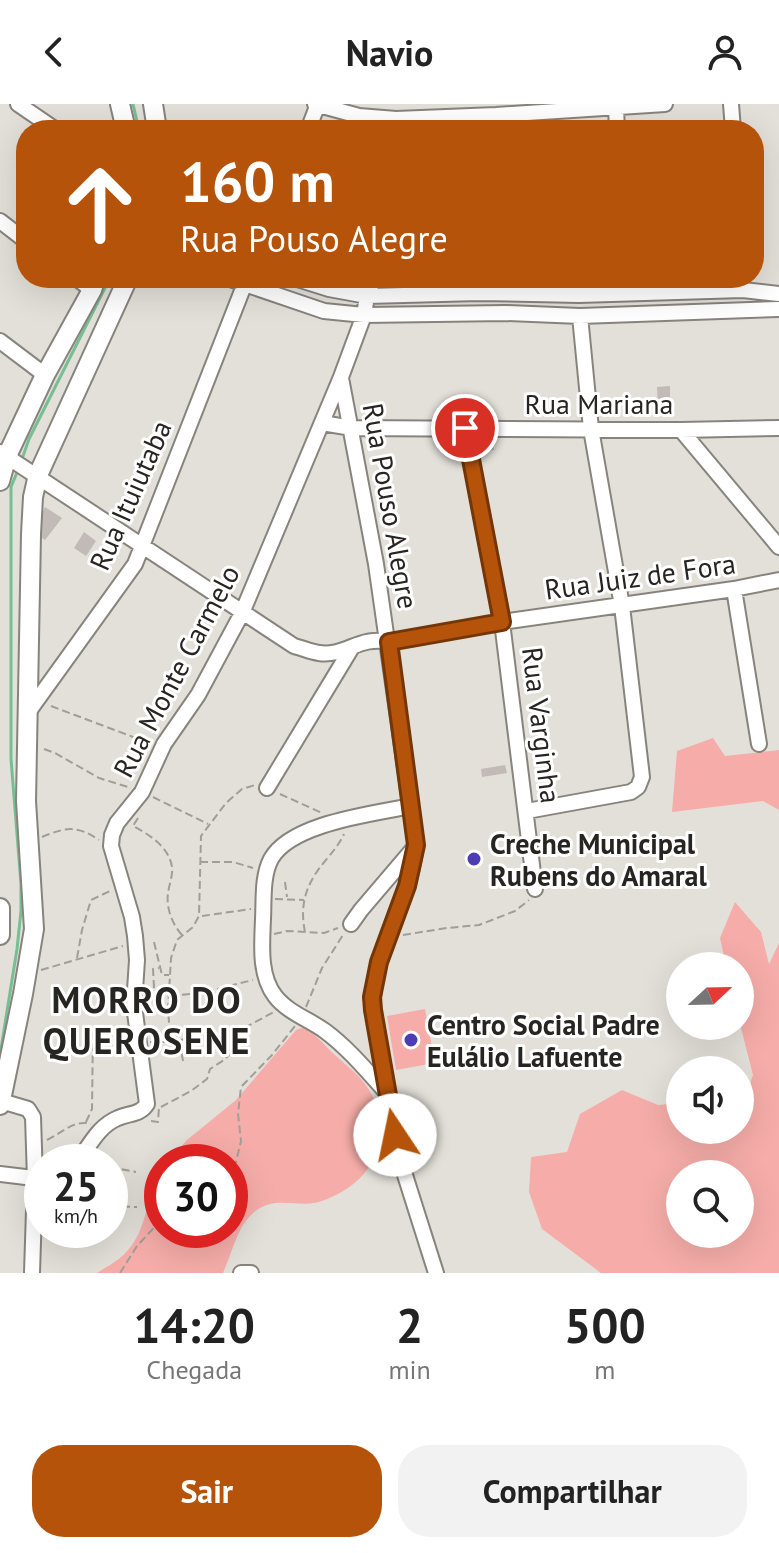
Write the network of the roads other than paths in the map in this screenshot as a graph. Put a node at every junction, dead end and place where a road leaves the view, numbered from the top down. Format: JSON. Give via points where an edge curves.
{"nodes":[{"id":1,"x":18,"y":104,"type":"edge"},
{"id":2,"x":317,"y":104,"type":"edge"},
{"id":3,"x":665,"y":104,"type":"edge"},
{"id":4,"x":616,"y":108,"type":"junction"},
{"id":5,"x":438,"y":117,"type":"edge"},
{"id":6,"x":41,"y":120,"type":"edge"},
{"id":7,"x":473,"y":120,"type":"edge"},
{"id":8,"x":513,"y":120,"type":"edge"},
{"id":9,"x":617,"y":120,"type":"edge"},
{"id":10,"x":0,"y":221,"type":"edge"},
{"id":11,"x":16,"y":233,"type":"edge"},
{"id":12,"x":92,"y":288,"type":"edge"},
{"id":13,"x":123,"y":288,"type":"edge"},
{"id":14,"x":243,"y":288,"type":"edge"},
{"id":15,"x":264,"y":288,"type":"edge"},
{"id":16,"x":326,"y":288,"type":"edge"},
{"id":17,"x":370,"y":288,"type":"edge"},
{"id":18,"x":477,"y":288,"type":"edge"},
{"id":19,"x":504,"y":288,"type":"edge"},
{"id":20,"x":521,"y":288,"type":"edge"},
{"id":21,"x":625,"y":288,"type":"edge"},
{"id":22,"x":695,"y":288,"type":"edge"},
{"id":23,"x":742,"y":288,"type":"edge"},
{"id":24,"x":757,"y":288,"type":"edge"},
{"id":25,"x":625,"y":294,"type":"junction"},
{"id":26,"x":779,"y":294,"type":"edge"},
{"id":27,"x":367,"y":296,"type":"junction"},
{"id":28,"x":779,"y":309,"type":"edge"},
{"id":29,"x":743,"y":311,"type":"junction"},
{"id":30,"x":506,"y":313,"type":"junction"},
{"id":31,"x":364,"y":315,"type":"junction"},
{"id":32,"x":624,"y":315,"type":"junction"},
{"id":33,"x":580,"y":316,"type":"junction"},
{"id":34,"x":0,"y":341,"type":"edge"},
{"id":35,"x":45,"y":375,"type":"junction"},
{"id":36,"x":341,"y":377,"type":"junction"},
{"id":37,"x":322,"y":423,"type":"junction"},
{"id":38,"x":352,"y":428,"type":"junction"},
{"id":39,"x":465,"y":428,"type":"junction"},
{"id":40,"x":779,"y":428,"type":"edge"},
{"id":41,"x":591,"y":429,"type":"junction"},
{"id":42,"x":681,"y":430,"type":"junction"},
{"id":43,"x":9,"y":458,"type":"edge"},
{"id":44,"x":38,"y":475,"type":"junction"},
{"id":45,"x":0,"y":481,"type":"edge"},
{"id":46,"x":141,"y":546,"type":"junction"},
{"id":47,"x":779,"y":547,"type":"edge"},
{"id":48,"x":779,"y":580,"type":"edge"},
{"id":49,"x":734,"y":589,"type":"junction"},
{"id":50,"x":622,"y":606,"type":"junction"},
{"id":51,"x":242,"y":613,"type":"junction"},
{"id":52,"x":502,"y":622,"type":"junction"},
{"id":53,"x":389,"y":642,"type":"junction"},
{"id":54,"x":351,"y":649,"type":"junction"},
{"id":55,"x":32,"y":707,"type":"junction"},
{"id":56,"x":759,"y":744,"type":"dead end"},
{"id":57,"x":267,"y":788,"type":"road end"},
{"id":58,"x":411,"y":806,"type":"junction"},
{"id":59,"x":527,"y":811,"type":"junction"},
{"id":60,"x":416,"y":845,"type":"junction"},
{"id":61,"x":535,"y":889,"type":"road end"},
{"id":62,"x":0,"y":908,"type":"edge"},
{"id":63,"x":0,"y":920,"type":"edge"},
{"id":64,"x":351,"y":924,"type":"road end"},
{"id":65,"x":0,"y":935,"type":"edge"},
{"id":66,"x":386,"y":1092,"type":"junction"},
{"id":67,"x":0,"y":1103,"type":"edge"},
{"id":68,"x":33,"y":1144,"type":"edge"},
{"id":69,"x":91,"y":1144,"type":"edge"},
{"id":70,"x":0,"y":1174,"type":"edge"},
{"id":71,"x":24,"y":1177,"type":"edge"},
{"id":72,"x":34,"y":1248,"type":"edge"},
{"id":73,"x":32,"y":1273,"type":"edge"},
{"id":74,"x":241,"y":1273,"type":"edge"},
{"id":75,"x":251,"y":1273,"type":"edge"},
{"id":76,"x":436,"y":1273,"type":"edge"}],
"edges":[{"from":1,"to":6,"type":"street"},
{"from":2,"to":5,"type":"street","via":[[359,116]]},
{"from":3,"to":4,"type":"street"},
{"from":4,"to":8,"type":"street"},
{"from":4,"to":9,"type":"street"},
{"from":5,"to":7,"type":"street"},
{"from":10,"to":11,"type":"street"},
{"from":12,"to":35,"type":"main road"},
{"from":13,"to":44,"type":"main road"},
{"from":14,"to":46,"type":"street","name":"Rua Ituiutaba"},
{"from":15,"to":31,"type":"street","via":[[324,311]]},
{"from":16,"to":27,"type":"street"},
{"from":17,"to":27,"type":"street","name":"Rua Monte Carmelo"},
{"from":18,"to":27,"type":"street"},
{"from":19,"to":30,"type":"street"},
{"from":20,"to":25,"type":"street"},
{"from":21,"to":25,"type":"street"},
{"from":22,"to":25,"type":"street"},
{"from":23,"to":29,"type":"street"},
{"from":24,"to":26,"type":"street"},
{"from":25,"to":32,"type":"street"},
{"from":27,"to":31,"type":"street","name":"Rua Monte Carmelo"},
{"from":28,"to":29,"type":"street"},
{"from":29,"to":32,"type":"street"},
{"from":30,"to":31,"type":"street"},
{"from":30,"to":33,"type":"street"},
{"from":31,"to":36,"type":"street","name":"Rua Monte Carmelo"},
{"from":32,"to":33,"type":"street"},
{"from":33,"to":41,"type":"street"},
{"from":34,"to":35,"type":"street"},
{"from":35,"to":43,"type":"main road"},
{"from":36,"to":37,"type":"street","name":"Rua Monte Carmelo"},
{"from":36,"to":38,"type":"street","name":"Rua Pouso Alegre"},
{"from":37,"to":38,"type":"street","name":"Rua Mariana"},
{"from":37,"to":51,"type":"street","name":"Rua Monte Carmelo"},
{"from":38,"to":39,"type":"street","name":"Rua Mariana"},
{"from":38,"to":53,"type":"street","name":"Rua Pouso Alegre"},
{"from":39,"to":41,"type":"street","name":"Rua Mariana"},
{"from":39,"to":52,"type":"street","name":"Rua Varginha"},
{"from":40,"to":42,"type":"street","name":"Rua Mariana"},
{"from":41,"to":42,"type":"street","name":"Rua Mariana"},
{"from":41,"to":50,"type":"street"},
{"from":42,"to":47,"type":"street"},
{"from":43,"to":44,"type":"street","name":"Rua Juiz de Fora"},
{"from":43,"to":45,"type":"main road"},
{"from":44,"to":46,"type":"street","name":"Rua Juiz de Fora"},
{"from":44,"to":55,"type":"main road","via":[[31,534]]},
{"from":46,"to":51,"type":"street","name":"Rua Juiz de Fora"},
{"from":46,"to":55,"type":"street","name":"Rua Ituiutaba","via":[[135,564]]},
{"from":48,"to":49,"type":"street","name":"Rua Juiz de Fora"},
{"from":49,"to":50,"type":"street","name":"Rua Juiz de Fora"},
{"from":49,"to":56,"type":"street"},
{"from":50,"to":52,"type":"street","name":"Rua Juiz de Fora"},
{"from":50,"to":59,"type":"street","via":[[642,777],[638,787]]},
{"from":51,"to":54,"type":"street","name":"Rua Juiz de Fora","via":[[294,646],[321,654]]},
{"from":51,"to":69,"type":"street","name":"Rua Monte Carmelo","via":[[162,749],[146,794],[112,835],[136,941],[134,1005],[152,1099],[140,1112],[102,1129]]},
{"from":52,"to":53,"type":"street","name":"Rua Juiz de Fora"},
{"from":52,"to":59,"type":"street","name":"Rua Varginha"},
{"from":53,"to":54,"type":"street","name":"Rua Juiz de Fora","via":[[377,639]]},
{"from":53,"to":58,"type":"street","name":"Rua Pouso Alegre"},
{"from":54,"to":57,"type":"street"},
{"from":55,"to":67,"type":"main road","via":[[26,801],[34,929]]},
{"from":58,"to":60,"type":"street","name":"Rua Pouso Alegre"},
{"from":58,"to":66,"type":"street","via":[[316,827],[294,837],[282,845],[266,872],[261,953],[273,994],[327,1032]]},
{"from":59,"to":61,"type":"street","name":"Rua Varginha"},
{"from":60,"to":64,"type":"street"},
{"from":60,"to":66,"type":"street","name":"Rua Pouso Alegre","via":[[372,997]]},
{"from":62,"to":63,"type":"main road"},
{"from":63,"to":65,"type":"main road"},
{"from":66,"to":76,"type":"street","name":"Rua Pouso Alegre","via":[[404,1177]]},
{"from":67,"to":68,"type":"street","via":[[30,1110]]},
{"from":70,"to":71,"type":"street"},
{"from":72,"to":73,"type":"street"},
{"from":74,"to":75,"type":"street"}]}
